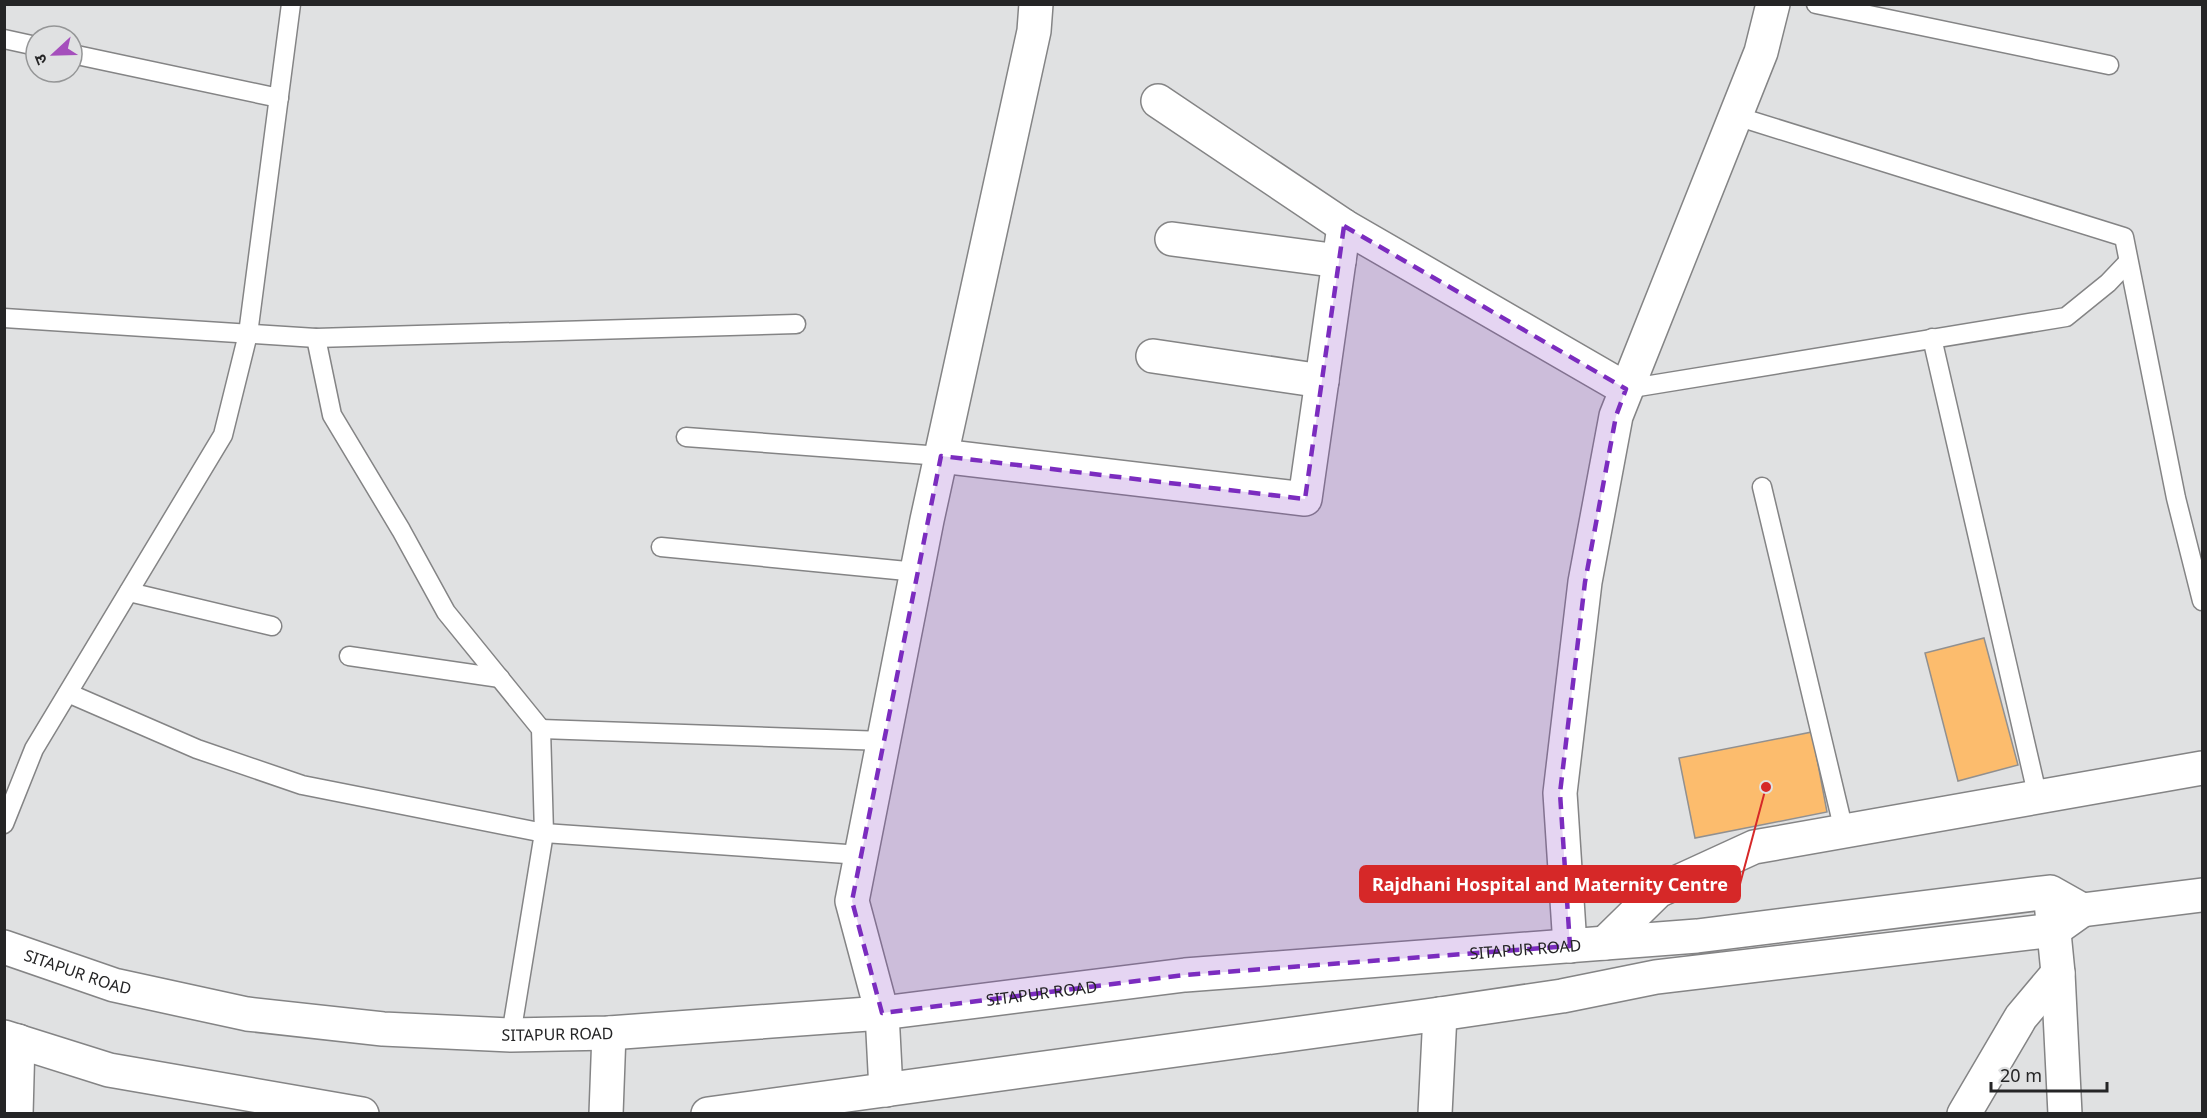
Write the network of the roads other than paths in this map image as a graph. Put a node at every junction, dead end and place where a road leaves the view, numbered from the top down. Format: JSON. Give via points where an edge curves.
{"nodes":[{"id":1,"x":291,"y":4,"type":"edge"},
{"id":2,"x":1036,"y":4,"type":"edge"},
{"id":3,"x":1773,"y":4,"type":"edge"},
{"id":4,"x":1816,"y":4,"type":"edge"},
{"id":5,"x":4,"y":39,"type":"edge"},
{"id":6,"x":24,"y":43,"type":"edge"},
{"id":7,"x":84,"y":57,"type":"edge"},
{"id":8,"x":2109,"y":65,"type":"dead end"},
{"id":9,"x":279,"y":98,"type":"junction"},
{"id":10,"x":1158,"y":102,"type":"dead end"},
{"id":11,"x":1736,"y":116,"type":"junction"},
{"id":12,"x":1344,"y":226,"type":"junction"},
{"id":13,"x":1172,"y":239,"type":"dead end"},
{"id":14,"x":1339,"y":261,"type":"junction"},
{"id":15,"x":2128,"y":262,"type":"junction"},
{"id":16,"x":4,"y":318,"type":"edge"},
{"id":17,"x":796,"y":324,"type":"dead end"},
{"id":18,"x":248,"y":334,"type":"junction"},
{"id":19,"x":316,"y":338,"type":"junction"},
{"id":20,"x":1932,"y":338,"type":"junction"},
{"id":21,"x":1153,"y":356,"type":"dead end"},
{"id":22,"x":1322,"y":381,"type":"junction"},
{"id":23,"x":1626,"y":389,"type":"junction"},
{"id":24,"x":686,"y":437,"type":"dead end"},
{"id":25,"x":941,"y":456,"type":"junction"},
{"id":26,"x":1762,"y":487,"type":"dead end"},
{"id":27,"x":661,"y":547,"type":"dead end"},
{"id":28,"x":917,"y":572,"type":"junction"},
{"id":29,"x":129,"y":592,"type":"junction"},
{"id":30,"x":2202,"y":601,"type":"edge"},
{"id":31,"x":272,"y":626,"type":"dead end"},
{"id":32,"x":349,"y":656,"type":"dead end"},
{"id":33,"x":500,"y":678,"type":"junction"},
{"id":34,"x":68,"y":693,"type":"junction"},
{"id":35,"x":541,"y":729,"type":"junction"},
{"id":36,"x":884,"y":741,"type":"junction"},
{"id":37,"x":2202,"y":768,"type":"edge"},
{"id":38,"x":2038,"y":798,"type":"junction"},
{"id":39,"x":4,"y":824,"type":"edge"},
{"id":40,"x":1844,"y":831,"type":"junction"},
{"id":41,"x":544,"y":833,"type":"junction"},
{"id":42,"x":861,"y":855,"type":"junction"},
{"id":43,"x":2050,"y":892,"type":"junction"},
{"id":44,"x":2202,"y":895,"type":"edge"},
{"id":45,"x":2082,"y":910,"type":"junction"},
{"id":46,"x":2054,"y":930,"type":"junction"},
{"id":47,"x":1605,"y":943,"type":"junction"},
{"id":48,"x":1570,"y":946,"type":"junction"},
{"id":49,"x":4,"y":947,"type":"edge"},
{"id":50,"x":2058,"y":973,"type":"junction"},
{"id":51,"x":882,"y":1013,"type":"junction"},
{"id":52,"x":1440,"y":1014,"type":"junction"},
{"id":53,"x":609,"y":1033,"type":"junction"},
{"id":54,"x":511,"y":1035,"type":"junction"},
{"id":55,"x":11,"y":1039,"type":"edge"},
{"id":56,"x":886,"y":1090,"type":"junction"},
{"id":57,"x":303,"y":1109,"type":"edge"},
{"id":58,"x":16,"y":1113,"type":"edge"},
{"id":59,"x":362,"y":1113,"type":"edge"},
{"id":60,"x":606,"y":1113,"type":"edge"},
{"id":61,"x":708,"y":1113,"type":"edge"},
{"id":62,"x":1436,"y":1113,"type":"edge"},
{"id":63,"x":1964,"y":1113,"type":"edge"},
{"id":64,"x":2065,"y":1113,"type":"edge"}],
"edges":[{"from":1,"to":9,"type":"lane"},
{"from":2,"to":25,"type":"street","via":[[1034,31]]},
{"from":3,"to":11,"type":"street","via":[[1761,52]]},
{"from":4,"to":8,"type":"lane"},
{"from":5,"to":6,"type":"lane"},
{"from":7,"to":9,"type":"lane"},
{"from":9,"to":18,"type":"lane"},
{"from":10,"to":12,"type":"street"},
{"from":11,"to":15,"type":"lane","via":[[2124,237]]},
{"from":11,"to":23,"type":"street"},
{"from":12,"to":14,"type":"street"},
{"from":12,"to":23,"type":"street"},
{"from":13,"to":14,"type":"street"},
{"from":14,"to":22,"type":"street"},
{"from":15,"to":20,"type":"lane","via":[[2066,317]]},
{"from":15,"to":30,"type":"lane","via":[[2176,498]]},
{"from":16,"to":18,"type":"lane"},
{"from":17,"to":19,"type":"lane"},
{"from":18,"to":19,"type":"lane"},
{"from":18,"to":29,"type":"lane","via":[[222,435]]},
{"from":19,"to":33,"type":"lane","via":[[332,416],[446,612]]},
{"from":20,"to":23,"type":"lane"},
{"from":20,"to":38,"type":"lane"},
{"from":21,"to":22,"type":"street"},
{"from":22,"to":25,"type":"street","via":[[1305,499]]},
{"from":23,"to":48,"type":"street","via":[[1616,416],[1586,582],[1560,793]]},
{"from":24,"to":25,"type":"lane"},
{"from":25,"to":28,"type":"street"},
{"from":26,"to":40,"type":"lane"},
{"from":27,"to":28,"type":"lane"},
{"from":28,"to":36,"type":"street"},
{"from":29,"to":31,"type":"lane"},
{"from":29,"to":34,"type":"lane"},
{"from":32,"to":33,"type":"lane"},
{"from":33,"to":35,"type":"lane"},
{"from":34,"to":39,"type":"lane","via":[[34,749]]},
{"from":34,"to":41,"type":"lane","via":[[197,749],[302,784]]},
{"from":35,"to":36,"type":"lane"},
{"from":35,"to":41,"type":"lane"},
{"from":36,"to":42,"type":"street"},
{"from":37,"to":38,"type":"street"},
{"from":38,"to":40,"type":"street"},
{"from":40,"to":47,"type":"street","via":[[1754,847],[1658,891]]},
{"from":41,"to":42,"type":"lane"},
{"from":41,"to":54,"type":"lane"},
{"from":42,"to":51,"type":"street","via":[[852,900]]},
{"from":43,"to":45,"type":"street"},
{"from":43,"to":46,"type":"street"},
{"from":43,"to":47,"type":"street","name":"SITAPUR ROAD","via":[[1697,936]]},
{"from":44,"to":45,"type":"street"},
{"from":45,"to":46,"type":"street"},
{"from":46,"to":50,"type":"street"},
{"from":46,"to":52,"type":"street","via":[[1656,977]]},
{"from":47,"to":48,"type":"street","name":"SITAPUR ROAD"},
{"from":48,"to":51,"type":"street","name":"SITAPUR ROAD","via":[[1185,975]]},
{"from":49,"to":54,"type":"street","name":"SITAPUR ROAD","via":[[114,985],[247,1014],[383,1029]]},
{"from":50,"to":63,"type":"street","via":[[2021,1017]]},
{"from":50,"to":64,"type":"street"},
{"from":51,"to":53,"type":"street","name":"SITAPUR ROAD"},
{"from":51,"to":56,"type":"street"},
{"from":52,"to":56,"type":"street"},
{"from":52,"to":62,"type":"street"},
{"from":53,"to":54,"type":"street","name":"SITAPUR ROAD"},
{"from":53,"to":60,"type":"street"},
{"from":55,"to":57,"type":"street","via":[[109,1070]]},
{"from":55,"to":58,"type":"street"},
{"from":56,"to":61,"type":"street"},
{"from":57,"to":59,"type":"street"}]}
